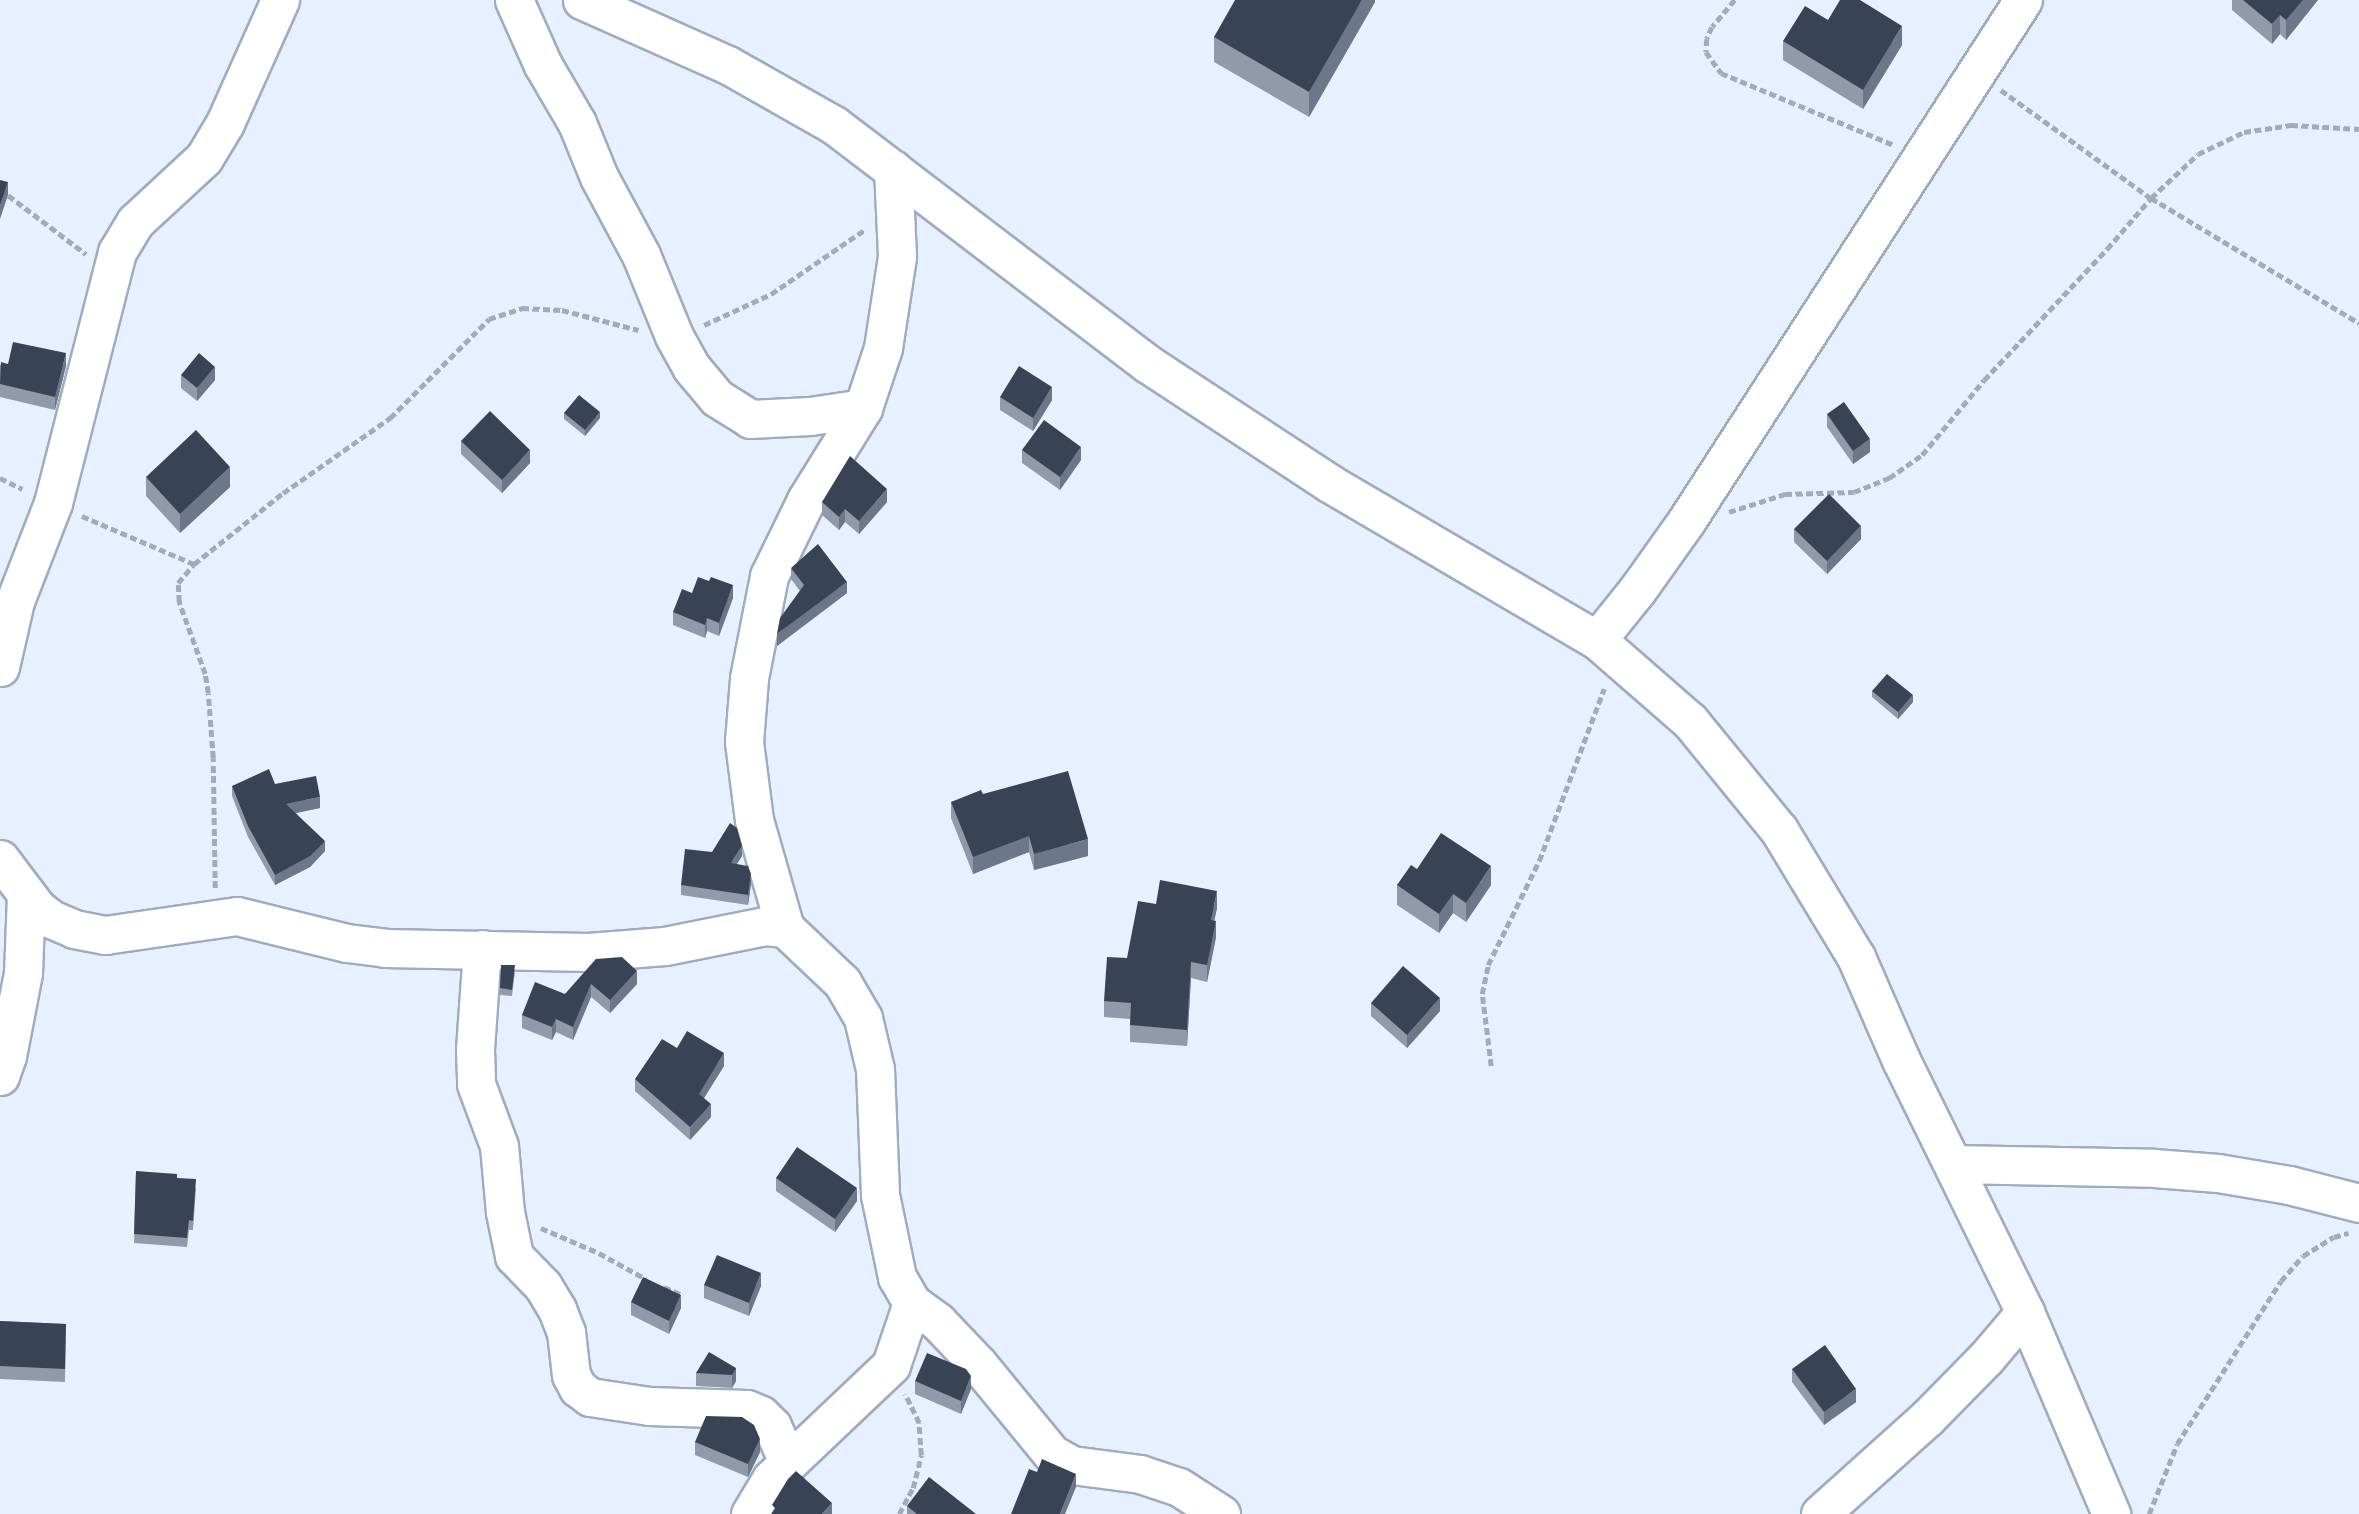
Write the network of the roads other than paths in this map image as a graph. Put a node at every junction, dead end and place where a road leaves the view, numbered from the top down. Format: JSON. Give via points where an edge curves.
{"nodes":[{"id":1,"x":280,"y":0,"type":"edge"},
{"id":2,"x":514,"y":0,"type":"edge"},
{"id":3,"x":582,"y":0,"type":"edge"},
{"id":4,"x":2023,"y":0,"type":"edge"},
{"id":5,"x":893,"y":169,"type":"junction"},
{"id":6,"x":863,"y":408,"type":"junction"},
{"id":7,"x":1603,"y":645,"type":"junction"},
{"id":8,"x":0,"y":667,"type":"edge"},
{"id":9,"x":0,"y":859,"type":"edge"},
{"id":10,"x":26,"y":894,"type":"junction"},
{"id":11,"x":785,"y":928,"type":"junction"},
{"id":12,"x":482,"y":949,"type":"junction"},
{"id":13,"x":0,"y":1076,"type":"edge"},
{"id":14,"x":1953,"y":1164,"type":"junction"},
{"id":15,"x":2359,"y":1203,"type":"edge"},
{"id":16,"x":912,"y":1303,"type":"junction"},
{"id":17,"x":2025,"y":1312,"type":"junction"},
{"id":18,"x":788,"y":1462,"type":"junction"},
{"id":19,"x":2115,"y":1513,"type":"edge"},
{"id":20,"x":750,"y":1514,"type":"edge"},
{"id":21,"x":1221,"y":1514,"type":"edge"},
{"id":22,"x":1820,"y":1514,"type":"edge"}],
"edges":[{"from":1,"to":8,"type":"street","via":[[204,158],[135,222],[117,252],[53,503],[15,601]]},
{"from":2,"to":6,"type":"street","via":[[641,255],[674,336],[691,367],[717,398],[750,419]]},
{"from":3,"to":5,"type":"street","via":[[785,95]]},
{"from":4,"to":7,"type":"street"},
{"from":5,"to":6,"type":"street","via":[[897,256],[883,348]]},
{"from":5,"to":7,"type":"street","via":[[1148,364],[1329,483]]},
{"from":6,"to":11,"type":"street","via":[[806,500],[769,576],[749,678],[744,742],[754,820]]},
{"from":7,"to":14,"type":"street","via":[[1690,721],[1779,830],[1856,957]]},
{"from":9,"to":10,"type":"street"},
{"from":10,"to":12,"type":"street","via":[[51,919],[105,935],[215,917],[254,919],[385,948]]},
{"from":10,"to":13,"type":"street","via":[[23,973]]},
{"from":11,"to":12,"type":"street","via":[[765,926],[665,946],[588,952]]},
{"from":11,"to":16,"type":"street","via":[[842,982],[863,1018],[874,1069],[880,1195],[897,1277]]},
{"from":12,"to":18,"type":"street","via":[[476,1084],[499,1146],[514,1256],[543,1286],[557,1309],[566,1332],[571,1376],[578,1388],[590,1397],[649,1406],[747,1409],[772,1426]]},
{"from":14,"to":15,"type":"street","via":[[2218,1173]]},
{"from":14,"to":17,"type":"street"},
{"from":16,"to":18,"type":"street","via":[[891,1365]]},
{"from":16,"to":21,"type":"street","via":[[938,1322],[978,1364],[1052,1454],[1072,1465],[1140,1474],[1180,1487]]},
{"from":17,"to":19,"type":"street"},
{"from":17,"to":22,"type":"street","via":[[1927,1418]]},
{"from":18,"to":20,"type":"street","via":[[771,1479]]}]}
